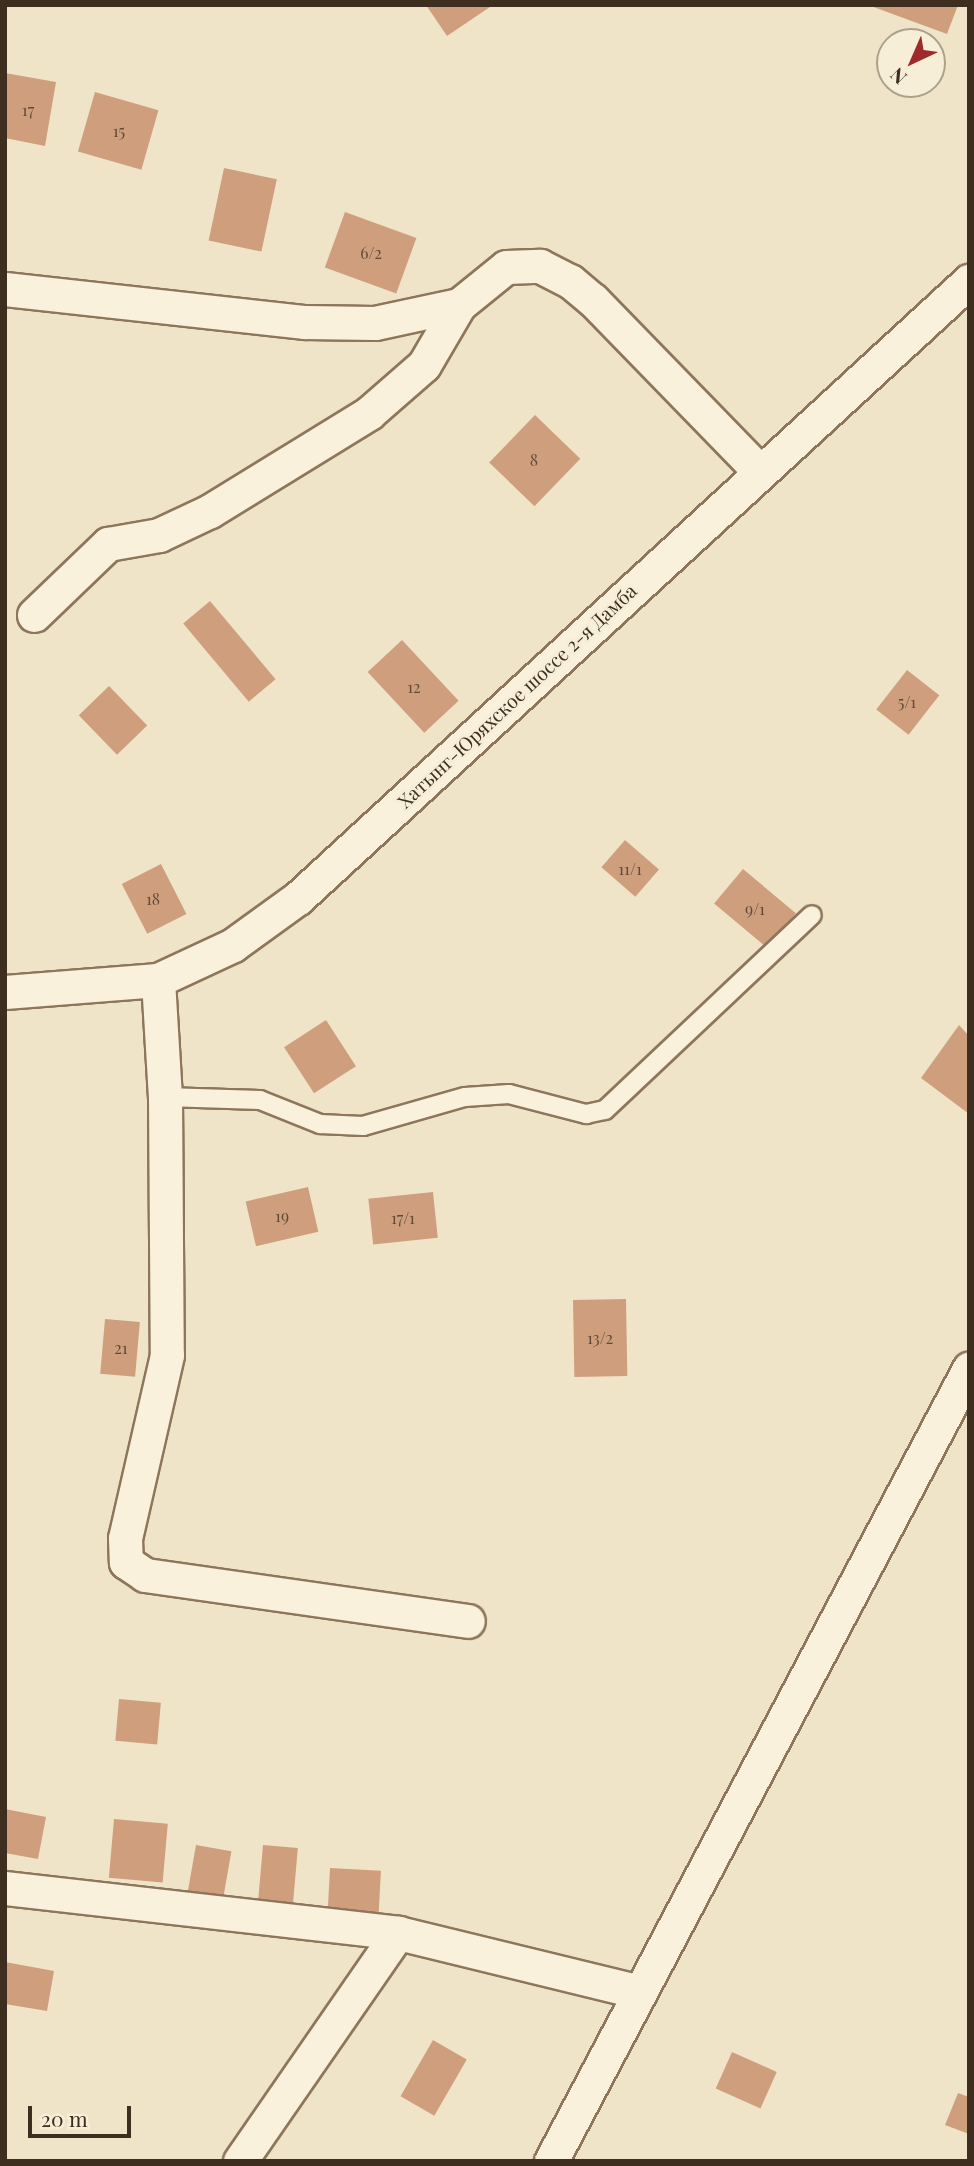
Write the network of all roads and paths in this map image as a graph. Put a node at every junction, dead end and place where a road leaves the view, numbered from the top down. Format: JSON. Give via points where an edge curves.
{"nodes":[{"id":1,"x":969,"y":281,"type":"edge"},
{"id":2,"x":5,"y":289,"type":"edge"},
{"id":3,"x":459,"y":305,"type":"junction"},
{"id":4,"x":760,"y":472,"type":"junction"},
{"id":5,"x":34,"y":615,"type":"dead end"},
{"id":6,"x":812,"y":915,"type":"dead end"},
{"id":7,"x":158,"y":980,"type":"junction"},
{"id":8,"x":5,"y":992,"type":"edge"},
{"id":9,"x":165,"y":1097,"type":"junction"},
{"id":10,"x":969,"y":1369,"type":"edge"},
{"id":11,"x":468,"y":1621,"type":"dead end"},
{"id":12,"x":5,"y":1888,"type":"edge"},
{"id":13,"x":398,"y":1933,"type":"junction"},
{"id":14,"x":639,"y":1992,"type":"junction"},
{"id":15,"x":240,"y":2161,"type":"edge"},
{"id":16,"x":551,"y":2161,"type":"edge"}],
"edges":[{"from":1,"to":4,"type":"street","name":"Хатынг-Юряхское шоссе 2-я Дамба"},
{"from":2,"to":3,"type":"street","via":[[304,322],[375,323]]},
{"from":3,"to":4,"type":"street","via":[[506,267],[540,266],[570,281]]},
{"from":3,"to":5,"type":"street","via":[[424,365],[369,414],[210,511],[159,535],[108,544]]},
{"from":4,"to":7,"type":"street","name":"Хатынг-Юряхское шоссе 2-я Дамба","via":[[298,898],[233,945]]},
{"from":6,"to":9,"type":"lane","via":[[605,1110],[586,1114],[509,1094],[466,1097],[363,1126],[320,1124],[260,1100]]},
{"from":7,"to":8,"type":"street","name":"Хатынг-Юряхское шоссе 2-я Дамба"},
{"from":7,"to":9,"type":"street"},
{"from":9,"to":11,"type":"street","via":[[167,1355],[125,1538],[126,1562],[145,1575]]},
{"from":10,"to":14,"type":"street"},
{"from":12,"to":13,"type":"street"},
{"from":13,"to":14,"type":"street"},
{"from":13,"to":15,"type":"street"},
{"from":14,"to":16,"type":"street"}]}
